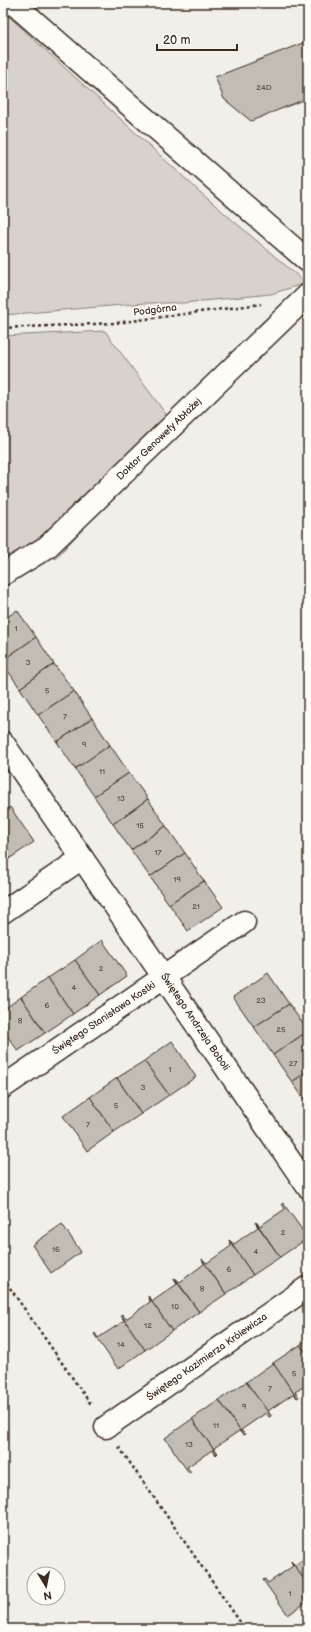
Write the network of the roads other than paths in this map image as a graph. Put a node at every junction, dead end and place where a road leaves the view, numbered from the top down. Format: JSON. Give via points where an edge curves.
{"nodes":[{"id":1,"x":13,"y":3,"type":"edge"},
{"id":2,"x":308,"y":261,"type":"edge"},
{"id":3,"x":308,"y":295,"type":"edge"},
{"id":4,"x":3,"y":574,"type":"edge"},
{"id":5,"x":3,"y":743,"type":"edge"},
{"id":6,"x":82,"y":858,"type":"junction"},
{"id":7,"x":3,"y":912,"type":"edge"},
{"id":8,"x":244,"y":922,"type":"dead end"},
{"id":9,"x":164,"y":977,"type":"junction"},
{"id":10,"x":3,"y":1087,"type":"edge"},
{"id":11,"x":308,"y":1187,"type":"edge"},
{"id":12,"x":308,"y":1287,"type":"edge"},
{"id":13,"x":106,"y":1426,"type":"road end"}],
"edges":[{"from":1,"to":2,"type":"street"},
{"from":3,"to":4,"type":"street","name":"Doktor Genowefy Abłażej","via":[[47,548]]},
{"from":5,"to":6,"type":"street","name":"Świętego Andrzeja Boboli"},
{"from":6,"to":7,"type":"street"},
{"from":6,"to":9,"type":"street","name":"Świętego Andrzeja Boboli"},
{"from":8,"to":9,"type":"street","name":"Świętego Stanisława Kostki"},
{"from":9,"to":10,"type":"street","name":"Świętego Stanisława Kostki"},
{"from":9,"to":11,"type":"street","name":"Świętego Andrzeja Boboli"},
{"from":12,"to":13,"type":"street","name":"Świętego Kazimierza Królewicza"}]}
